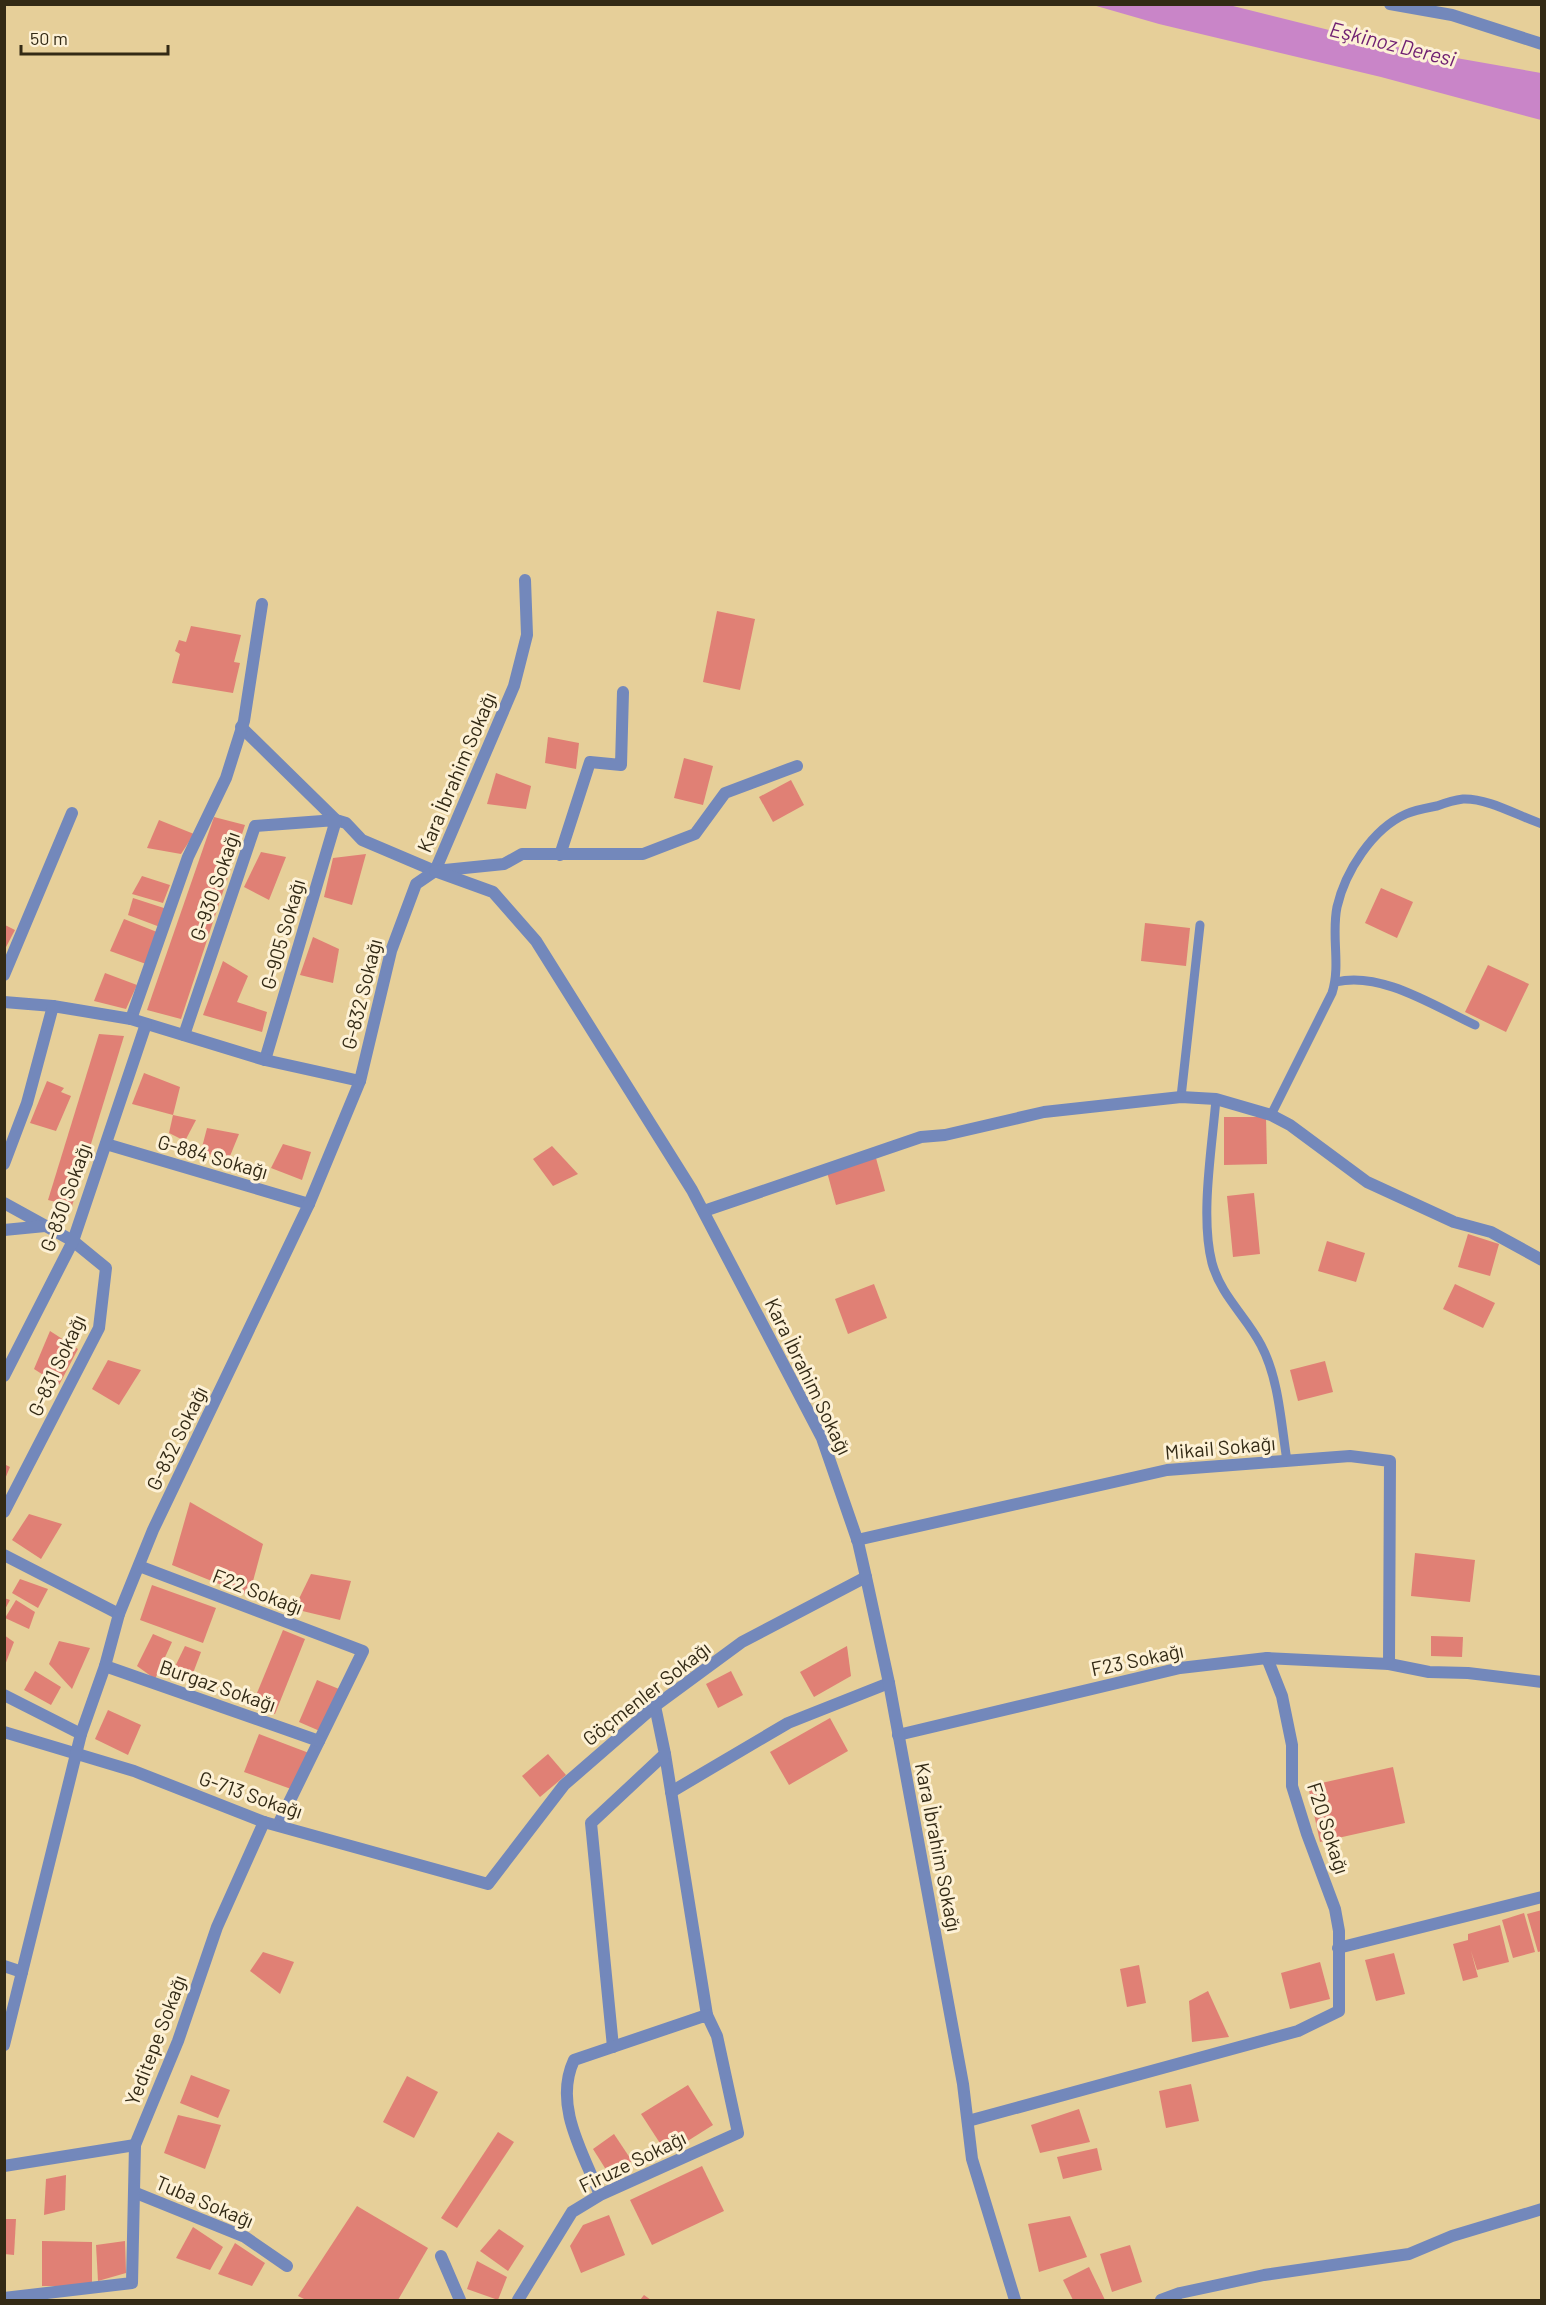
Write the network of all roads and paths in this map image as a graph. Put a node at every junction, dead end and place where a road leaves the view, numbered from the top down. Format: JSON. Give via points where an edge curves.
{"nodes":[{"id":1,"x":1390,"y":4,"type":"edge"},
{"id":2,"x":1542,"y":44,"type":"edge"},
{"id":3,"x":525,"y":580,"type":"dead end"},
{"id":4,"x":261,"y":604,"type":"dead end"},
{"id":5,"x":623,"y":692,"type":"dead end"},
{"id":6,"x":242,"y":727,"type":"junction"},
{"id":7,"x":797,"y":766,"type":"dead end"},
{"id":8,"x":72,"y":813,"type":"dead end"},
{"id":9,"x":336,"y":820,"type":"junction"},
{"id":10,"x":1542,"y":824,"type":"edge"},
{"id":11,"x":560,"y":855,"type":"junction"},
{"id":12,"x":435,"y":871,"type":"junction"},
{"id":13,"x":1200,"y":925,"type":"dead end"},
{"id":14,"x":4,"y":975,"type":"edge"},
{"id":15,"x":1335,"y":982,"type":"junction"},
{"id":16,"x":4,"y":1002,"type":"edge"},
{"id":17,"x":53,"y":1006,"type":"junction"},
{"id":18,"x":131,"y":1019,"type":"junction"},
{"id":19,"x":146,"y":1024,"type":"junction"},
{"id":20,"x":1475,"y":1025,"type":"dead end"},
{"id":21,"x":184,"y":1035,"type":"junction"},
{"id":22,"x":265,"y":1060,"type":"junction"},
{"id":23,"x":360,"y":1082,"type":"junction"},
{"id":24,"x":1181,"y":1097,"type":"junction"},
{"id":25,"x":1215,"y":1099,"type":"junction"},
{"id":26,"x":1271,"y":1115,"type":"junction"},
{"id":27,"x":106,"y":1144,"type":"junction"},
{"id":28,"x":4,"y":1164,"type":"edge"},
{"id":29,"x":4,"y":1203,"type":"edge"},
{"id":30,"x":309,"y":1204,"type":"junction"},
{"id":31,"x":704,"y":1211,"type":"junction"},
{"id":32,"x":45,"y":1226,"type":"junction"},
{"id":33,"x":4,"y":1230,"type":"edge"},
{"id":34,"x":73,"y":1241,"type":"junction"},
{"id":35,"x":1542,"y":1260,"type":"edge"},
{"id":36,"x":4,"y":1376,"type":"edge"},
{"id":37,"x":1287,"y":1461,"type":"junction"},
{"id":38,"x":4,"y":1512,"type":"edge"},
{"id":39,"x":857,"y":1540,"type":"junction"},
{"id":40,"x":4,"y":1555,"type":"edge"},
{"id":41,"x":139,"y":1566,"type":"junction"},
{"id":42,"x":866,"y":1577,"type":"junction"},
{"id":43,"x":119,"y":1614,"type":"junction"},
{"id":44,"x":1267,"y":1658,"type":"junction"},
{"id":45,"x":1389,"y":1664,"type":"junction"},
{"id":46,"x":105,"y":1666,"type":"junction"},
{"id":47,"x":1542,"y":1682,"type":"edge"},
{"id":48,"x":889,"y":1683,"type":"junction"},
{"id":49,"x":4,"y":1695,"type":"edge"},
{"id":50,"x":655,"y":1706,"type":"junction"},
{"id":51,"x":4,"y":1732,"type":"edge"},
{"id":52,"x":81,"y":1734,"type":"junction"},
{"id":53,"x":898,"y":1735,"type":"junction"},
{"id":54,"x":319,"y":1741,"type":"junction"},
{"id":55,"x":665,"y":1754,"type":"junction"},
{"id":56,"x":75,"y":1755,"type":"junction"},
{"id":57,"x":671,"y":1792,"type":"junction"},
{"id":58,"x":264,"y":1822,"type":"junction"},
{"id":59,"x":278,"y":1826,"type":"junction"},
{"id":60,"x":488,"y":1884,"type":"joint"},
{"id":61,"x":1542,"y":1897,"type":"edge"},
{"id":62,"x":1338,"y":1948,"type":"junction"},
{"id":63,"x":4,"y":1966,"type":"edge"},
{"id":64,"x":21,"y":1972,"type":"junction"},
{"id":65,"x":707,"y":2015,"type":"junction"},
{"id":66,"x":4,"y":2045,"type":"edge"},
{"id":67,"x":613,"y":2047,"type":"junction"},
{"id":68,"x":968,"y":2121,"type":"junction"},
{"id":69,"x":135,"y":2145,"type":"junction"},
{"id":70,"x":4,"y":2166,"type":"edge"},
{"id":71,"x":136,"y":2193,"type":"junction"},
{"id":72,"x":600,"y":2196,"type":"junction"},
{"id":73,"x":1542,"y":2209,"type":"edge"},
{"id":74,"x":441,"y":2256,"type":"dead end"},
{"id":75,"x":287,"y":2266,"type":"dead end"},
{"id":76,"x":4,"y":2298,"type":"edge"},
{"id":77,"x":460,"y":2301,"type":"edge"},
{"id":78,"x":518,"y":2301,"type":"edge"},
{"id":79,"x":1016,"y":2301,"type":"edge"},
{"id":80,"x":1161,"y":2301,"type":"edge"}],
"edges":[{"from":1,"to":2,"type":"street","via":[[1452,15]]},
{"from":3,"to":12,"type":"street","name":"Kara İbrahim Sokağı","via":[[527,634],[514,686]]},
{"from":4,"to":6,"type":"street"},
{"from":5,"to":11,"type":"street","via":[[621,765],[590,762]]},
{"from":6,"to":9,"type":"street"},
{"from":6,"to":18,"type":"street","via":[[226,778],[188,857]]},
{"from":7,"to":11,"type":"street","via":[[725,793],[695,834],[643,854]]},
{"from":8,"to":14,"type":"street"},
{"from":9,"to":12,"type":"street","via":[[346,823],[362,840]]},
{"from":9,"to":21,"type":"street","name":"G-930 Sokağı","via":[[255,826]]},
{"from":9,"to":22,"type":"street","name":"G-905 Sokağı"},
{"from":10,"to":15,"type":"lane","via":[[1463,799],[1406,814],[1391,823],[1367,847],[1341,893],[1335,920]]},
{"from":11,"to":12,"type":"street","via":[[522,854],[504,864]]},
{"from":12,"to":23,"type":"street","name":"G-832 Sokağı","via":[[416,884],[401,918]]},
{"from":12,"to":31,"type":"street","name":"Kara İbrahim Sokağı","via":[[494,892],[536,941]]},
{"from":13,"to":24,"type":"lane"},
{"from":15,"to":20,"type":"lane","via":[[1365,979],[1383,983]]},
{"from":15,"to":26,"type":"lane"},
{"from":16,"to":17,"type":"street"},
{"from":17,"to":18,"type":"street"},
{"from":17,"to":28,"type":"street","via":[[27,1103]]},
{"from":18,"to":19,"type":"street"},
{"from":19,"to":21,"type":"street"},
{"from":19,"to":27,"type":"street","name":"G-830 Sokağı"},
{"from":21,"to":22,"type":"street"},
{"from":22,"to":23,"type":"street"},
{"from":23,"to":30,"type":"street","name":"G-832 Sokağı"},
{"from":24,"to":25,"type":"street"},
{"from":24,"to":31,"type":"street","via":[[1044,1112],[921,1137]]},
{"from":25,"to":26,"type":"street"},
{"from":25,"to":37,"type":"lane","via":[[1207,1221],[1209,1251],[1224,1292],[1267,1357]]},
{"from":26,"to":35,"type":"street","via":[[1367,1182],[1454,1222],[1491,1232]]},
{"from":27,"to":30,"type":"street","name":"G-884 Sokağı"},
{"from":27,"to":34,"type":"street","name":"G-830 Sokağı"},
{"from":29,"to":32,"type":"street"},
{"from":30,"to":41,"type":"street","name":"G-832 Sokağı"},
{"from":31,"to":39,"type":"street","name":"Kara İbrahim Sokağı","via":[[822,1438]]},
{"from":32,"to":33,"type":"street"},
{"from":32,"to":34,"type":"street"},
{"from":34,"to":36,"type":"street","name":"G-830 Sokağı"},
{"from":34,"to":38,"type":"street","name":"G-831 Sokağı","via":[[106,1268],[99,1328]]},
{"from":37,"to":39,"type":"street","name":"Mikail Sokağı","via":[[1167,1470]]},
{"from":37,"to":45,"type":"street","name":"Mikail Sokağı","via":[[1350,1456],[1390,1461]]},
{"from":39,"to":42,"type":"street","name":"Kara İbrahim Sokağı"},
{"from":40,"to":43,"type":"street"},
{"from":41,"to":43,"type":"street","name":"G-832 Sokağı"},
{"from":41,"to":54,"type":"street","name":"F22 Sokağı","via":[[363,1651]]},
{"from":42,"to":48,"type":"street","name":"Kara İbrahim Sokağı"},
{"from":42,"to":50,"type":"street","name":"Göçmenler Sokağı","via":[[742,1642]]},
{"from":43,"to":46,"type":"street","name":"G-832 Sokağı"},
{"from":44,"to":45,"type":"street","name":"F23 Sokağı"},
{"from":44,"to":53,"type":"street","name":"F23 Sokağı","via":[[1180,1668]]},
{"from":44,"to":62,"type":"street","name":"F20 Sokağı","via":[[1282,1696],[1292,1745],[1292,1786],[1335,1909]]},
{"from":45,"to":47,"type":"street","via":[[1429,1672]]},
{"from":46,"to":52,"type":"street","name":"G-832 Sokağı"},
{"from":46,"to":54,"type":"street","name":"Burgaz Sokağı"},
{"from":48,"to":53,"type":"street","name":"Kara İbrahim Sokağı"},
{"from":48,"to":57,"type":"street","via":[[788,1723]]},
{"from":49,"to":52,"type":"street"},
{"from":50,"to":55,"type":"street"},
{"from":50,"to":60,"type":"street","name":"Göçmenler Sokağı","via":[[564,1785]]},
{"from":51,"to":56,"type":"street","name":"G-713 Sokağı"},
{"from":52,"to":56,"type":"street","name":"G-832 Sokağı"},
{"from":53,"to":68,"type":"street","name":"Kara İbrahim Sokağı"},
{"from":54,"to":59,"type":"street"},
{"from":55,"to":57,"type":"street"},
{"from":55,"to":67,"type":"street","via":[[591,1823]]},
{"from":56,"to":58,"type":"street","name":"G-713 Sokağı","via":[[134,1771]]},
{"from":56,"to":64,"type":"street","name":"G-832 Sokağı"},
{"from":57,"to":65,"type":"street"},
{"from":58,"to":59,"type":"street","name":"G-713 Sokağı"},
{"from":58,"to":69,"type":"street","name":"Yeditepe Sokağı","via":[[217,1927],[178,2041]]},
{"from":59,"to":60,"type":"street","name":"G-713 Sokağı"},
{"from":61,"to":62,"type":"street"},
{"from":62,"to":68,"type":"street","name":"F20 Sokağı","via":[[1339,2011],[1298,2031]]},
{"from":63,"to":64,"type":"street"},
{"from":64,"to":66,"type":"street","name":"G-832 Sokağı"},
{"from":65,"to":67,"type":"street"},
{"from":65,"to":72,"type":"street","name":"Firuze Sokağı","via":[[717,2036],[738,2133]]},
{"from":67,"to":72,"type":"street","via":[[574,2060],[566,2076],[568,2116]]},
{"from":68,"to":79,"type":"street","name":"Kara İbrahim Sokağı","via":[[972,2159]]},
{"from":69,"to":70,"type":"street"},
{"from":69,"to":71,"type":"street","name":"Yeditepe Sokağı"},
{"from":71,"to":75,"type":"street","name":"Tuba Sokağı","via":[[245,2237]]},
{"from":71,"to":76,"type":"street","name":"Yeditepe Sokağı","via":[[132,2283]]},
{"from":72,"to":78,"type":"street","name":"Firuze Sokağı","via":[[572,2212]]},
{"from":73,"to":80,"type":"street","via":[[1452,2235],[1409,2254],[1264,2275],[1180,2293]]},
{"from":74,"to":77,"type":"street"}]}
